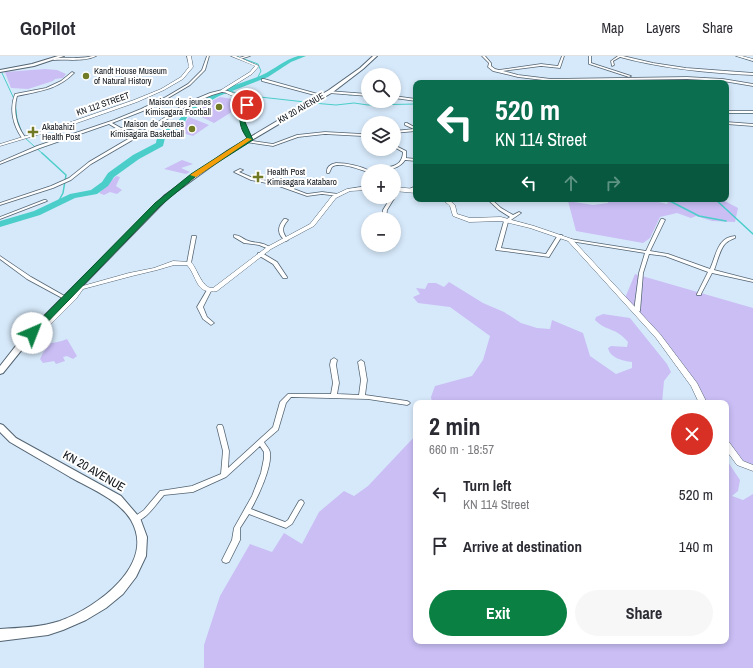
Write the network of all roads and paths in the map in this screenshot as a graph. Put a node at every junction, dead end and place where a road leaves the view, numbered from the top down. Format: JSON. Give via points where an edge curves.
{"nodes":[{"id":1,"x":62,"y":56,"type":"edge"},
{"id":2,"x":95,"y":56,"type":"edge"},
{"id":3,"x":189,"y":56,"type":"edge"},
{"id":4,"x":208,"y":56,"type":"edge"},
{"id":5,"x":233,"y":56,"type":"edge"},
{"id":6,"x":249,"y":56,"type":"edge"},
{"id":7,"x":375,"y":56,"type":"edge"},
{"id":8,"x":483,"y":56,"type":"edge"},
{"id":9,"x":563,"y":56,"type":"edge"},
{"id":10,"x":590,"y":56,"type":"edge"},
{"id":11,"x":620,"y":56,"type":"edge"},
{"id":12,"x":738,"y":56,"type":"edge"},
{"id":13,"x":240,"y":58,"type":"junction"},
{"id":14,"x":54,"y":59,"type":"junction"},
{"id":15,"x":753,"y":60,"type":"edge"},
{"id":16,"x":613,"y":65,"type":"dead end"},
{"id":17,"x":0,"y":71,"type":"edge"},
{"id":18,"x":497,"y":72,"type":"junction"},
{"id":19,"x":73,"y":73,"type":"dead end"},
{"id":20,"x":725,"y":73,"type":"junction"},
{"id":21,"x":753,"y":74,"type":"edge"},
{"id":22,"x":636,"y":77,"type":"junction"},
{"id":23,"x":753,"y":78,"type":"edge"},
{"id":24,"x":263,"y":80,"type":"dead end"},
{"id":25,"x":559,"y":80,"type":"joint"},
{"id":26,"x":723,"y":80,"type":"edge"},
{"id":27,"x":729,"y":81,"type":"edge"},
{"id":28,"x":753,"y":85,"type":"edge"},
{"id":29,"x":224,"y":91,"type":"junction"},
{"id":30,"x":326,"y":94,"type":"junction"},
{"id":31,"x":361,"y":95,"type":"edge"},
{"id":32,"x":401,"y":98,"type":"edge"},
{"id":33,"x":413,"y":100,"type":"edge"},
{"id":34,"x":729,"y":112,"type":"edge"},
{"id":35,"x":753,"y":112,"type":"edge"},
{"id":36,"x":109,"y":123,"type":"junction"},
{"id":37,"x":729,"y":123,"type":"edge"},
{"id":38,"x":406,"y":124,"type":"dead end"},
{"id":39,"x":753,"y":125,"type":"edge"},
{"id":40,"x":413,"y":128,"type":"edge"},
{"id":41,"x":413,"y":130,"type":"edge"},
{"id":42,"x":401,"y":131,"type":"edge"},
{"id":43,"x":143,"y":132,"type":"junction"},
{"id":44,"x":361,"y":135,"type":"edge"},
{"id":45,"x":23,"y":137,"type":"junction"},
{"id":46,"x":248,"y":140,"type":"junction"},
{"id":47,"x":0,"y":145,"type":"edge"},
{"id":48,"x":401,"y":149,"type":"edge"},
{"id":49,"x":405,"y":159,"type":"junction"},
{"id":50,"x":413,"y":160,"type":"edge"},
{"id":51,"x":0,"y":163,"type":"edge"},
{"id":52,"x":400,"y":164,"type":"edge"},
{"id":53,"x":361,"y":168,"type":"edge"},
{"id":54,"x":241,"y":170,"type":"dead end"},
{"id":55,"x":328,"y":172,"type":"dead end"},
{"id":56,"x":413,"y":188,"type":"edge"},
{"id":57,"x":361,"y":189,"type":"edge"},
{"id":58,"x":401,"y":189,"type":"edge"},
{"id":59,"x":409,"y":190,"type":"junction"},
{"id":60,"x":413,"y":191,"type":"edge"},
{"id":61,"x":338,"y":195,"type":"junction"},
{"id":62,"x":46,"y":201,"type":"dead end"},
{"id":63,"x":448,"y":202,"type":"edge"},
{"id":64,"x":492,"y":202,"type":"edge"},
{"id":65,"x":0,"y":204,"type":"edge"},
{"id":66,"x":519,"y":213,"type":"dead end"},
{"id":67,"x":512,"y":216,"type":"junction"},
{"id":68,"x":0,"y":218,"type":"edge"},
{"id":69,"x":286,"y":220,"type":"dead end"},
{"id":70,"x":663,"y":220,"type":"dead end"},
{"id":71,"x":506,"y":221,"type":"junction"},
{"id":72,"x":236,"y":236,"type":"dead end"},
{"id":73,"x":560,"y":236,"type":"junction"},
{"id":74,"x":194,"y":237,"type":"dead end"},
{"id":75,"x":733,"y":237,"type":"dead end"},
{"id":76,"x":286,"y":240,"type":"junction"},
{"id":77,"x":570,"y":240,"type":"junction"},
{"id":78,"x":269,"y":248,"type":"junction"},
{"id":79,"x":648,"y":251,"type":"junction"},
{"id":80,"x":260,"y":254,"type":"junction"},
{"id":81,"x":0,"y":257,"type":"edge"},
{"id":82,"x":189,"y":263,"type":"junction"},
{"id":83,"x":711,"y":271,"type":"junction"},
{"id":84,"x":285,"y":277,"type":"dead end"},
{"id":85,"x":753,"y":281,"type":"edge"},
{"id":86,"x":210,"y":291,"type":"junction"},
{"id":87,"x":699,"y":294,"type":"dead end"},
{"id":88,"x":66,"y":298,"type":"junction"},
{"id":89,"x":638,"y":311,"type":"junction"},
{"id":90,"x":211,"y":323,"type":"dead end"},
{"id":91,"x":39,"y":326,"type":"junction"},
{"id":92,"x":334,"y":360,"type":"dead end"},
{"id":93,"x":361,"y":362,"type":"dead end"},
{"id":94,"x":0,"y":371,"type":"edge"},
{"id":95,"x":334,"y":396,"type":"junction"},
{"id":96,"x":362,"y":397,"type":"junction"},
{"id":97,"x":702,"y":400,"type":"edge"},
{"id":98,"x":407,"y":403,"type":"dead end"},
{"id":99,"x":0,"y":427,"type":"edge"},
{"id":100,"x":220,"y":427,"type":"dead end"},
{"id":101,"x":261,"y":442,"type":"junction"},
{"id":102,"x":729,"y":448,"type":"edge"},
{"id":103,"x":753,"y":468,"type":"edge"},
{"id":104,"x":224,"y":475,"type":"junction"},
{"id":105,"x":301,"y":503,"type":"dead end"},
{"id":106,"x":248,"y":511,"type":"junction"},
{"id":107,"x":136,"y":519,"type":"junction"},
{"id":108,"x":226,"y":560,"type":"dead end"},
{"id":109,"x":0,"y":635,"type":"edge"}],
"edges":[{"from":1,"to":14,"type":"main road"},
{"from":2,"to":14,"type":"street","via":[[82,59]]},
{"from":3,"to":45,"type":"street","name":"KN 112 STREET","via":[[191,67],[186,75],[142,98],[122,107]]},
{"from":4,"to":36,"type":"street","via":[[203,70],[185,87],[152,105]]},
{"from":5,"to":13,"type":"street"},
{"from":6,"to":13,"type":"street"},
{"from":7,"to":30,"type":"main road","name":"KN 20 AVENUE","via":[[355,75]]},
{"from":8,"to":18,"type":"street","via":[[490,63],[489,66]]},
{"from":9,"to":18,"type":"street","via":[[558,67],[541,65]]},
{"from":10,"to":22,"type":"street","via":[[590,63]]},
{"from":11,"to":16,"type":"street","via":[[612,61]]},
{"from":11,"to":20,"type":"street","via":[[668,67]]},
{"from":12,"to":15,"type":"street"},
{"from":13,"to":29,"type":"street","via":[[257,66]]},
{"from":14,"to":17,"type":"main road"},
{"from":18,"to":25,"type":"street"},
{"from":19,"to":45,"type":"street","via":[[62,82],[15,97],[15,120]]},
{"from":20,"to":21,"type":"street"},
{"from":20,"to":23,"type":"street"},
{"from":22,"to":25,"type":"street"},
{"from":22,"to":26,"type":"street"},
{"from":24,"to":30,"type":"street"},
{"from":27,"to":28,"type":"street"},
{"from":29,"to":43,"type":"street","via":[[187,104]]},
{"from":29,"to":46,"type":"street","via":[[250,100],[242,122]]},
{"from":30,"to":31,"type":"street"},
{"from":30,"to":46,"type":"main road","name":"KN 20 AVENUE"},
{"from":32,"to":33,"type":"street"},
{"from":34,"to":35,"type":"street"},
{"from":36,"to":43,"type":"street","via":[[120,129],[131,128]]},
{"from":36,"to":51,"type":"street"},
{"from":37,"to":39,"type":"street"},
{"from":38,"to":40,"type":"street"},
{"from":41,"to":42,"type":"street"},
{"from":43,"to":65,"type":"street","via":[[65,181]]},
{"from":44,"to":46,"type":"street","via":[[301,135],[273,145]]},
{"from":45,"to":47,"type":"street","name":"KN 112 STREET"},
{"from":46,"to":88,"type":"main road","name":"KN 20 AVENUE","via":[[167,196]]},
{"from":48,"to":49,"type":"street","via":[[404,150]]},
{"from":49,"to":50,"type":"street"},
{"from":49,"to":52,"type":"street"},
{"from":53,"to":55,"type":"street","via":[[335,164]]},
{"from":54,"to":61,"type":"street","via":[[236,172],[307,195]]},
{"from":56,"to":59,"type":"street"},
{"from":57,"to":61,"type":"street"},
{"from":58,"to":59,"type":"street"},
{"from":59,"to":60,"type":"street"},
{"from":61,"to":76,"type":"street","via":[[331,200],[312,225]]},
{"from":62,"to":68,"type":"street"},
{"from":63,"to":71,"type":"street","via":[[455,215],[463,220],[491,218]]},
{"from":64,"to":67,"type":"street"},
{"from":66,"to":67,"type":"street"},
{"from":67,"to":71,"type":"street"},
{"from":69,"to":76,"type":"street","via":[[280,229]]},
{"from":70,"to":79,"type":"street"},
{"from":71,"to":73,"type":"street"},
{"from":71,"to":73,"type":"street","via":[[497,248],[500,250],[548,256]]},
{"from":72,"to":78,"type":"street","via":[[246,242]]},
{"from":73,"to":77,"type":"street"},
{"from":74,"to":82,"type":"street"},
{"from":75,"to":83,"type":"street","via":[[724,242],[719,249]]},
{"from":76,"to":78,"type":"street"},
{"from":77,"to":79,"type":"street"},
{"from":77,"to":89,"type":"street"},
{"from":78,"to":80,"type":"street"},
{"from":79,"to":83,"type":"street"},
{"from":79,"to":89,"type":"street","via":[[641,273]]},
{"from":80,"to":84,"type":"street","via":[[275,264]]},
{"from":80,"to":86,"type":"street","via":[[221,286]]},
{"from":81,"to":88,"type":"street","via":[[29,278]]},
{"from":82,"to":86,"type":"street","via":[[204,290]]},
{"from":82,"to":91,"type":"street","via":[[173,263],[155,270],[81,288],[48,324]]},
{"from":83,"to":85,"type":"street"},
{"from":83,"to":87,"type":"street"},
{"from":86,"to":90,"type":"street","via":[[200,307],[205,318]]},
{"from":88,"to":91,"type":"main road","name":"KN 20 AVENUE"},
{"from":89,"to":97,"type":"street","via":[[673,355]]},
{"from":91,"to":94,"type":"main road","name":"KN 20 AVENUE"},
{"from":92,"to":95,"type":"street"},
{"from":93,"to":96,"type":"street","via":[[364,380]]},
{"from":95,"to":96,"type":"street"},
{"from":95,"to":101,"type":"street","via":[[299,394],[286,397],[276,428]]},
{"from":96,"to":98,"type":"street"},
{"from":99,"to":107,"type":"main road","name":"KN 20 AVENUE","via":[[13,440],[118,499],[127,506]]},
{"from":100,"to":104,"type":"street","via":[[226,451]]},
{"from":101,"to":104,"type":"street"},
{"from":101,"to":106,"type":"street","via":[[267,452],[267,458],[260,487]]},
{"from":102,"to":103,"type":"street","via":[[740,463]]},
{"from":104,"to":107,"type":"street","via":[[193,490],[162,493],[150,508]]},
{"from":105,"to":106,"type":"street","via":[[286,525]]},
{"from":106,"to":108,"type":"street","via":[[237,528],[236,540]]},
{"from":107,"to":109,"type":"main road","name":"KN 20 AVENUE","via":[[142,545],[138,566],[110,600],[87,615],[61,626]]}]}
